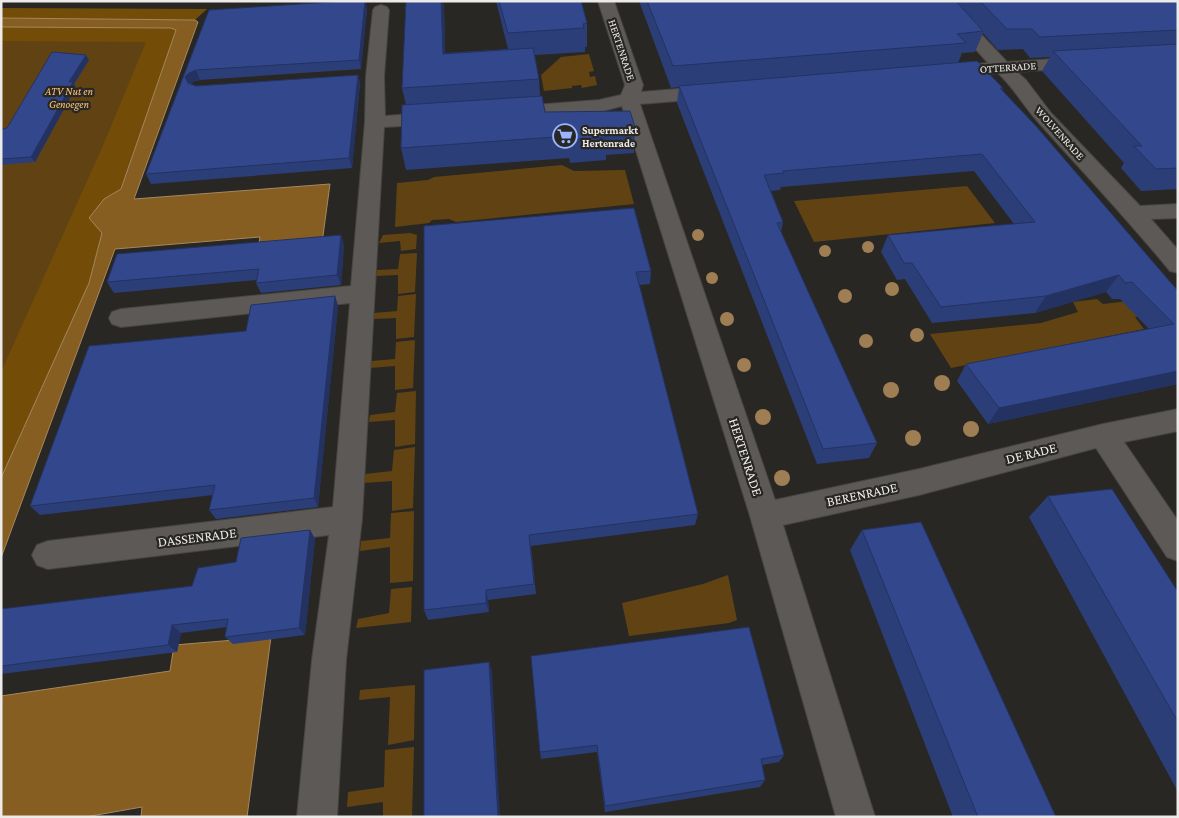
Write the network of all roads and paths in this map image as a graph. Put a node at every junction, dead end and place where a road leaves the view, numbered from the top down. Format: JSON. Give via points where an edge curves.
{"nodes":[{"id":1,"x":606,"y":1,"type":"edge"},
{"id":2,"x":941,"y":1,"type":"edge"},
{"id":3,"x":381,"y":10,"type":"dead end"},
{"id":4,"x":1099,"y":62,"type":"edge"},
{"id":5,"x":1002,"y":66,"type":"junction"},
{"id":6,"x":932,"y":73,"type":"edge"},
{"id":7,"x":375,"y":76,"type":"junction"},
{"id":8,"x":355,"y":77,"type":"edge"},
{"id":9,"x":733,"y":90,"type":"edge"},
{"id":10,"x":629,"y":99,"type":"junction"},
{"id":11,"x":492,"y":114,"type":"edge"},
{"id":12,"x":453,"y":117,"type":"edge"},
{"id":13,"x":375,"y":122,"type":"junction"},
{"id":14,"x":1178,"y":211,"type":"edge"},
{"id":15,"x":1134,"y":213,"type":"junction"},
{"id":16,"x":1178,"y":265,"type":"edge"},
{"id":17,"x":363,"y":293,"type":"junction"},
{"id":18,"x":121,"y":318,"type":"dead end"},
{"id":19,"x":1178,"y":420,"type":"edge"},
{"id":20,"x":1103,"y":435,"type":"junction"},
{"id":21,"x":958,"y":472,"type":"joint"},
{"id":22,"x":765,"y":516,"type":"junction"},
{"id":23,"x":347,"y":519,"type":"junction"},
{"id":24,"x":1178,"y":548,"type":"edge"},
{"id":25,"x":48,"y":555,"type":"dead end"},
{"id":26,"x":317,"y":817,"type":"edge"},
{"id":27,"x":856,"y":817,"type":"edge"}],
"edges":[{"from":1,"to":10,"type":"street","name":"HERTENRADE","via":[[634,85]]},
{"from":2,"to":5,"type":"street","name":"WOLVENRADE"},
{"from":3,"to":7,"type":"street"},
{"from":4,"to":5,"type":"street","name":"OTTERRADE"},
{"from":5,"to":6,"type":"street","name":"OTTERRADE"},
{"from":5,"to":15,"type":"street","name":"WOLVENRADE","via":[[1044,117]]},
{"from":7,"to":8,"type":"street"},
{"from":7,"to":13,"type":"street"},
{"from":9,"to":10,"type":"street"},
{"from":10,"to":11,"type":"street","name":"HERTENRADE","via":[[599,106]]},
{"from":10,"to":22,"type":"street","name":"HERTENRADE"},
{"from":12,"to":13,"type":"street"},
{"from":13,"to":17,"type":"street"},
{"from":14,"to":15,"type":"street"},
{"from":15,"to":16,"type":"street","name":"WOLVENRADE"},
{"from":17,"to":18,"type":"street"},
{"from":17,"to":23,"type":"street"},
{"from":19,"to":20,"type":"street","name":"DE RADE"},
{"from":20,"to":21,"type":"street","name":"DE RADE"},
{"from":20,"to":24,"type":"street"},
{"from":21,"to":22,"type":"street","name":"BERENRADE"},
{"from":22,"to":27,"type":"street","name":"HERTENRADE"},
{"from":23,"to":25,"type":"street","name":"DASSENRADE"},
{"from":23,"to":26,"type":"street","via":[[329,660]]}]}
